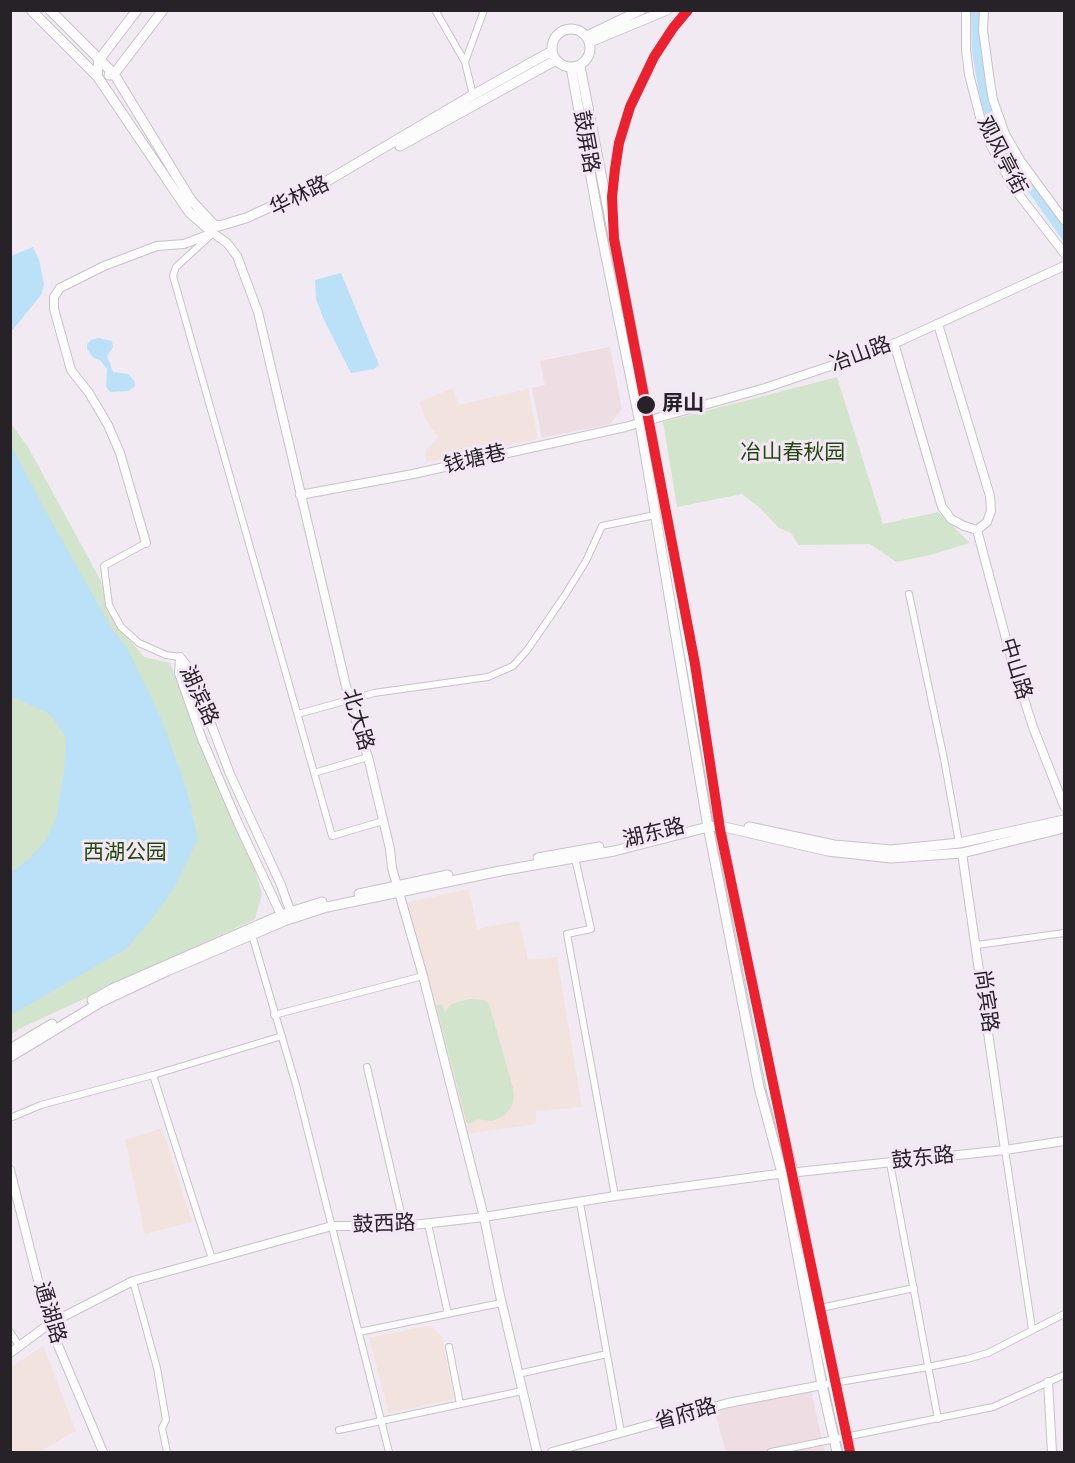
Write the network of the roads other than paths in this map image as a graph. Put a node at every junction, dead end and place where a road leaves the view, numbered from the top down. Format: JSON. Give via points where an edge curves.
{"nodes":[{"id":1,"x":31,"y":10,"type":"edge"},
{"id":2,"x":50,"y":10,"type":"edge"},
{"id":3,"x":137,"y":10,"type":"edge"},
{"id":4,"x":163,"y":10,"type":"edge"},
{"id":5,"x":435,"y":10,"type":"edge"},
{"id":6,"x":484,"y":10,"type":"edge"},
{"id":7,"x":641,"y":10,"type":"edge"},
{"id":8,"x":667,"y":10,"type":"edge"},
{"id":9,"x":966,"y":10,"type":"edge"},
{"id":10,"x":984,"y":10,"type":"edge"},
{"id":11,"x":588,"y":39,"type":"junction"},
{"id":12,"x":554,"y":56,"type":"junction"},
{"id":13,"x":99,"y":60,"type":"junction"},
{"id":14,"x":465,"y":62,"type":"junction"},
{"id":15,"x":576,"y":66,"type":"junction"},
{"id":16,"x":114,"y":74,"type":"junction"},
{"id":17,"x":97,"y":76,"type":"junction"},
{"id":18,"x":473,"y":95,"type":"junction"},
{"id":19,"x":1065,"y":220,"type":"edge"},
{"id":20,"x":214,"y":229,"type":"junction"},
{"id":21,"x":1065,"y":253,"type":"edge"},
{"id":22,"x":1065,"y":267,"type":"edge"},
{"id":23,"x":938,"y":324,"type":"junction"},
{"id":24,"x":894,"y":344,"type":"junction"},
{"id":25,"x":644,"y":422,"type":"junction"},
{"id":26,"x":300,"y":495,"type":"junction"},
{"id":27,"x":655,"y":515,"type":"junction"},
{"id":28,"x":977,"y":530,"type":"junction"},
{"id":29,"x":146,"y":543,"type":"joint"},
{"id":30,"x":909,"y":594,"type":"dead end"},
{"id":31,"x":180,"y":657,"type":"junction"},
{"id":32,"x":349,"y":699,"type":"junction"},
{"id":33,"x":298,"y":714,"type":"junction"},
{"id":34,"x":368,"y":757,"type":"junction"},
{"id":35,"x":314,"y":773,"type":"junction"},
{"id":36,"x":1065,"y":806,"type":"edge"},
{"id":37,"x":1065,"y":820,"type":"edge"},
{"id":38,"x":383,"y":821,"type":"junction"},
{"id":39,"x":719,"y":823,"type":"junction"},
{"id":40,"x":708,"y":824,"type":"junction"},
{"id":41,"x":1065,"y":828,"type":"edge"},
{"id":42,"x":961,"y":848,"type":"junction"},
{"id":43,"x":575,"y":858,"type":"junction"},
{"id":44,"x":399,"y":888,"type":"junction"},
{"id":45,"x":287,"y":916,"type":"junction"},
{"id":46,"x":1065,"y":933,"type":"edge"},
{"id":47,"x":252,"y":935,"type":"junction"},
{"id":48,"x":977,"y":945,"type":"junction"},
{"id":49,"x":423,"y":976,"type":"junction"},
{"id":50,"x":274,"y":1016,"type":"junction"},
{"id":51,"x":282,"y":1036,"type":"junction"},
{"id":52,"x":10,"y":1049,"type":"edge"},
{"id":53,"x":10,"y":1057,"type":"edge"},
{"id":54,"x":367,"y":1067,"type":"dead end"},
{"id":55,"x":153,"y":1075,"type":"junction"},
{"id":56,"x":10,"y":1118,"type":"edge"},
{"id":57,"x":1065,"y":1141,"type":"edge"},
{"id":58,"x":1005,"y":1150,"type":"junction"},
{"id":59,"x":890,"y":1163,"type":"junction"},
{"id":60,"x":10,"y":1170,"type":"edge"},
{"id":61,"x":793,"y":1172,"type":"junction"},
{"id":62,"x":782,"y":1173,"type":"junction"},
{"id":63,"x":615,"y":1196,"type":"junction"},
{"id":64,"x":580,"y":1203,"type":"junction"},
{"id":65,"x":484,"y":1217,"type":"junction"},
{"id":66,"x":428,"y":1224,"type":"junction"},
{"id":67,"x":332,"y":1226,"type":"junction"},
{"id":68,"x":404,"y":1226,"type":"junction"},
{"id":69,"x":212,"y":1259,"type":"junction"},
{"id":70,"x":133,"y":1281,"type":"junction"},
{"id":71,"x":914,"y":1288,"type":"junction"},
{"id":72,"x":501,"y":1303,"type":"junction"},
{"id":73,"x":816,"y":1309,"type":"junction"},
{"id":74,"x":448,"y":1314,"type":"junction"},
{"id":75,"x":1065,"y":1314,"type":"edge"},
{"id":76,"x":50,"y":1324,"type":"junction"},
{"id":77,"x":1032,"y":1329,"type":"junction"},
{"id":78,"x":10,"y":1332,"type":"edge"},
{"id":79,"x":358,"y":1332,"type":"junction"},
{"id":80,"x":20,"y":1347,"type":"junction"},
{"id":81,"x":449,"y":1347,"type":"dead end"},
{"id":82,"x":10,"y":1353,"type":"edge"},
{"id":83,"x":607,"y":1354,"type":"junction"},
{"id":84,"x":928,"y":1367,"type":"junction"},
{"id":85,"x":518,"y":1374,"type":"junction"},
{"id":86,"x":1065,"y":1375,"type":"edge"},
{"id":87,"x":1048,"y":1382,"type":"junction"},
{"id":88,"x":832,"y":1383,"type":"junction"},
{"id":89,"x":822,"y":1385,"type":"junction"},
{"id":90,"x":522,"y":1391,"type":"junction"},
{"id":91,"x":460,"y":1404,"type":"junction"},
{"id":92,"x":938,"y":1419,"type":"junction"},
{"id":93,"x":380,"y":1421,"type":"junction"},
{"id":94,"x":339,"y":1430,"type":"dead end"},
{"id":95,"x":621,"y":1433,"type":"junction"},
{"id":96,"x":845,"y":1439,"type":"junction"},
{"id":97,"x":834,"y":1441,"type":"junction"},
{"id":98,"x":103,"y":1452,"type":"edge"},
{"id":99,"x":167,"y":1452,"type":"edge"},
{"id":100,"x":389,"y":1452,"type":"edge"},
{"id":101,"x":537,"y":1452,"type":"edge"},
{"id":102,"x":552,"y":1452,"type":"edge"},
{"id":103,"x":771,"y":1452,"type":"edge"},
{"id":104,"x":837,"y":1452,"type":"edge"},
{"id":105,"x":848,"y":1452,"type":"edge"},
{"id":106,"x":1052,"y":1452,"type":"edge"}],
"edges":[{"from":1,"to":17,"type":"main road"},
{"from":2,"to":13,"type":"main road"},
{"from":3,"to":13,"type":"main road"},
{"from":4,"to":16,"type":"main road"},
{"from":5,"to":14,"type":"street"},
{"from":6,"to":14,"type":"street"},
{"from":7,"to":11,"type":"main road"},
{"from":8,"to":11,"type":"main road"},
{"from":9,"to":21,"type":"street","name":"观风亭街","via":[[969,74],[982,125],[1013,186]]},
{"from":10,"to":19,"type":"street","name":"观风亭街","via":[[993,100],[1005,134]]},
{"from":11,"to":12,"type":"main road","via":[[576,29],[565,29],[555,37]]},
{"from":11,"to":15,"type":"main road","via":[[589,56]]},
{"from":12,"to":15,"type":"main road","via":[[565,66]]},
{"from":12,"to":18,"type":"main road","name":"华林路"},
{"from":12,"to":20,"type":"main road","name":"华林路","via":[[306,196],[261,216]]},
{"from":13,"to":16,"type":"main road"},
{"from":13,"to":17,"type":"main road"},
{"from":14,"to":18,"type":"street"},
{"from":15,"to":25,"type":"main road","name":"鼓屏路","via":[[600,227]]},
{"from":16,"to":17,"type":"main road"},
{"from":16,"to":20,"type":"main road","via":[[190,200]]},
{"from":17,"to":20,"type":"main road","via":[[189,213]]},
{"from":18,"to":20,"type":"main road","name":"华林路","via":[[327,181]]},
{"from":20,"to":26,"type":"street","name":"北大路","via":[[237,256],[258,312]]},
{"from":20,"to":29,"type":"street","via":[[184,244],[158,246],[104,266],[60,288],[54,297],[71,370],[108,425]]},
{"from":20,"to":33,"type":"street","via":[[176,267],[173,276]]},
{"from":22,"to":23,"type":"street","name":"冶山路"},
{"from":23,"to":24,"type":"street","name":"冶山路"},
{"from":23,"to":28,"type":"street","via":[[990,496],[987,522]]},
{"from":24,"to":25,"type":"street","name":"冶山路","via":[[765,388]]},
{"from":24,"to":28,"type":"street","via":[[942,507],[951,519]]},
{"from":25,"to":26,"type":"street","name":"钱塘巷"},
{"from":25,"to":27,"type":"main road","name":"鼓屏路"},
{"from":25,"to":39,"type":"main road","name":"鼓屏路"},
{"from":26,"to":32,"type":"street","name":"北大路"},
{"from":27,"to":32,"type":"street","via":[[602,526],[565,596],[513,666],[488,677]]},
{"from":27,"to":40,"type":"main road","name":"鼓屏路"},
{"from":28,"to":36,"type":"street","name":"中山路","via":[[1033,727]]},
{"from":29,"to":31,"type":"street","via":[[104,567],[109,605],[121,627],[139,643]]},
{"from":30,"to":42,"type":"street"},
{"from":31,"to":45,"type":"street","name":"湖滨路","via":[[191,671],[230,774],[281,885]]},
{"from":31,"to":45,"type":"street","name":"湖滨路","via":[[179,673],[202,739],[238,823]]},
{"from":32,"to":33,"type":"street"},
{"from":32,"to":34,"type":"street","name":"北大路"},
{"from":33,"to":35,"type":"street"},
{"from":34,"to":35,"type":"street"},
{"from":34,"to":38,"type":"street","name":"北大路"},
{"from":35,"to":38,"type":"street","via":[[332,836]]},
{"from":37,"to":42,"type":"main road","name":"湖东路"},
{"from":38,"to":44,"type":"street","name":"北大路"},
{"from":39,"to":40,"type":"main road","name":"湖东路"},
{"from":39,"to":42,"type":"main road","name":"湖东路","via":[[790,844],[866,856],[924,857]]},
{"from":39,"to":61,"type":"main road","name":"鼓屏路","via":[[771,1088]]},
{"from":40,"to":43,"type":"main road","name":"湖东路"},
{"from":40,"to":44,"type":"main road","name":"湖东路"},
{"from":40,"to":62,"type":"main road","name":"鼓屏路","via":[[759,1087]]},
{"from":41,"to":42,"type":"main road","name":"湖东路"},
{"from":42,"to":48,"type":"street","name":"尚宾路"},
{"from":43,"to":44,"type":"main road","name":"湖东路"},
{"from":43,"to":63,"type":"street","via":[[591,929],[567,934]]},
{"from":44,"to":45,"type":"main road","name":"湖东路"},
{"from":44,"to":49,"type":"street","name":"北大路"},
{"from":45,"to":47,"type":"main road"},
{"from":45,"to":52,"type":"main road","via":[[114,988]]},
{"from":46,"to":48,"type":"street"},
{"from":47,"to":50,"type":"street"},
{"from":47,"to":53,"type":"main road","via":[[101,1002]]},
{"from":48,"to":58,"type":"street","name":"尚宾路"},
{"from":49,"to":50,"type":"street"},
{"from":49,"to":65,"type":"street","name":"北大路"},
{"from":50,"to":51,"type":"street"},
{"from":51,"to":55,"type":"street"},
{"from":51,"to":67,"type":"street"},
{"from":54,"to":68,"type":"street"},
{"from":55,"to":56,"type":"street","via":[[41,1105]]},
{"from":55,"to":69,"type":"street"},
{"from":57,"to":58,"type":"street","name":"鼓东路"},
{"from":58,"to":59,"type":"street","name":"鼓东路"},
{"from":58,"to":77,"type":"street"},
{"from":59,"to":61,"type":"street","name":"鼓东路"},
{"from":59,"to":71,"type":"street"},
{"from":60,"to":76,"type":"street","name":"通湖路"},
{"from":61,"to":62,"type":"street","name":"鼓东路"},
{"from":61,"to":73,"type":"main road","name":"鼓屏路"},
{"from":62,"to":63,"type":"street","name":"鼓西路"},
{"from":62,"to":89,"type":"main road","name":"鼓屏路"},
{"from":63,"to":64,"type":"street","name":"鼓西路"},
{"from":64,"to":65,"type":"street","name":"鼓西路"},
{"from":64,"to":83,"type":"street"},
{"from":65,"to":66,"type":"street","name":"鼓西路"},
{"from":65,"to":72,"type":"street","name":"北大路"},
{"from":66,"to":68,"type":"street","name":"鼓西路"},
{"from":66,"to":74,"type":"street"},
{"from":67,"to":68,"type":"street","name":"鼓西路"},
{"from":67,"to":69,"type":"street","name":"鼓西路"},
{"from":67,"to":79,"type":"street"},
{"from":69,"to":70,"type":"street","name":"鼓西路"},
{"from":70,"to":76,"type":"street","name":"鼓西路"},
{"from":70,"to":99,"type":"street","via":[[158,1368]]},
{"from":71,"to":73,"type":"street"},
{"from":71,"to":84,"type":"street"},
{"from":72,"to":74,"type":"street"},
{"from":72,"to":85,"type":"street","name":"北大路"},
{"from":73,"to":88,"type":"main road","name":"鼓屏路"},
{"from":74,"to":79,"type":"street"},
{"from":75,"to":77,"type":"street"},
{"from":76,"to":80,"type":"street","name":"鼓西路"},
{"from":76,"to":98,"type":"street","name":"通湖路"},
{"from":77,"to":84,"type":"street","via":[[988,1353]]},
{"from":78,"to":80,"type":"street"},
{"from":79,"to":93,"type":"street"},
{"from":80,"to":82,"type":"street","name":"鼓西路"},
{"from":81,"to":91,"type":"street"},
{"from":83,"to":85,"type":"street"},
{"from":83,"to":95,"type":"street"},
{"from":84,"to":88,"type":"street"},
{"from":84,"to":92,"type":"street"},
{"from":85,"to":90,"type":"street","name":"北大路"},
{"from":86,"to":87,"type":"street"},
{"from":87,"to":92,"type":"street","via":[[993,1407]]},
{"from":87,"to":106,"type":"street"},
{"from":88,"to":89,"type":"street"},
{"from":88,"to":96,"type":"main road","name":"鼓屏路"},
{"from":89,"to":95,"type":"street","name":"省府路","via":[[728,1402]]},
{"from":89,"to":97,"type":"main road","name":"鼓屏路"},
{"from":90,"to":91,"type":"street"},
{"from":90,"to":101,"type":"street","name":"北大路"},
{"from":91,"to":93,"type":"street"},
{"from":92,"to":96,"type":"street"},
{"from":93,"to":94,"type":"street"},
{"from":93,"to":100,"type":"street"},
{"from":95,"to":102,"type":"street","name":"省府路"},
{"from":96,"to":97,"type":"street"},
{"from":96,"to":105,"type":"main road","name":"鼓屏路"},
{"from":97,"to":103,"type":"street"},
{"from":97,"to":104,"type":"main road","name":"鼓屏路"}]}
